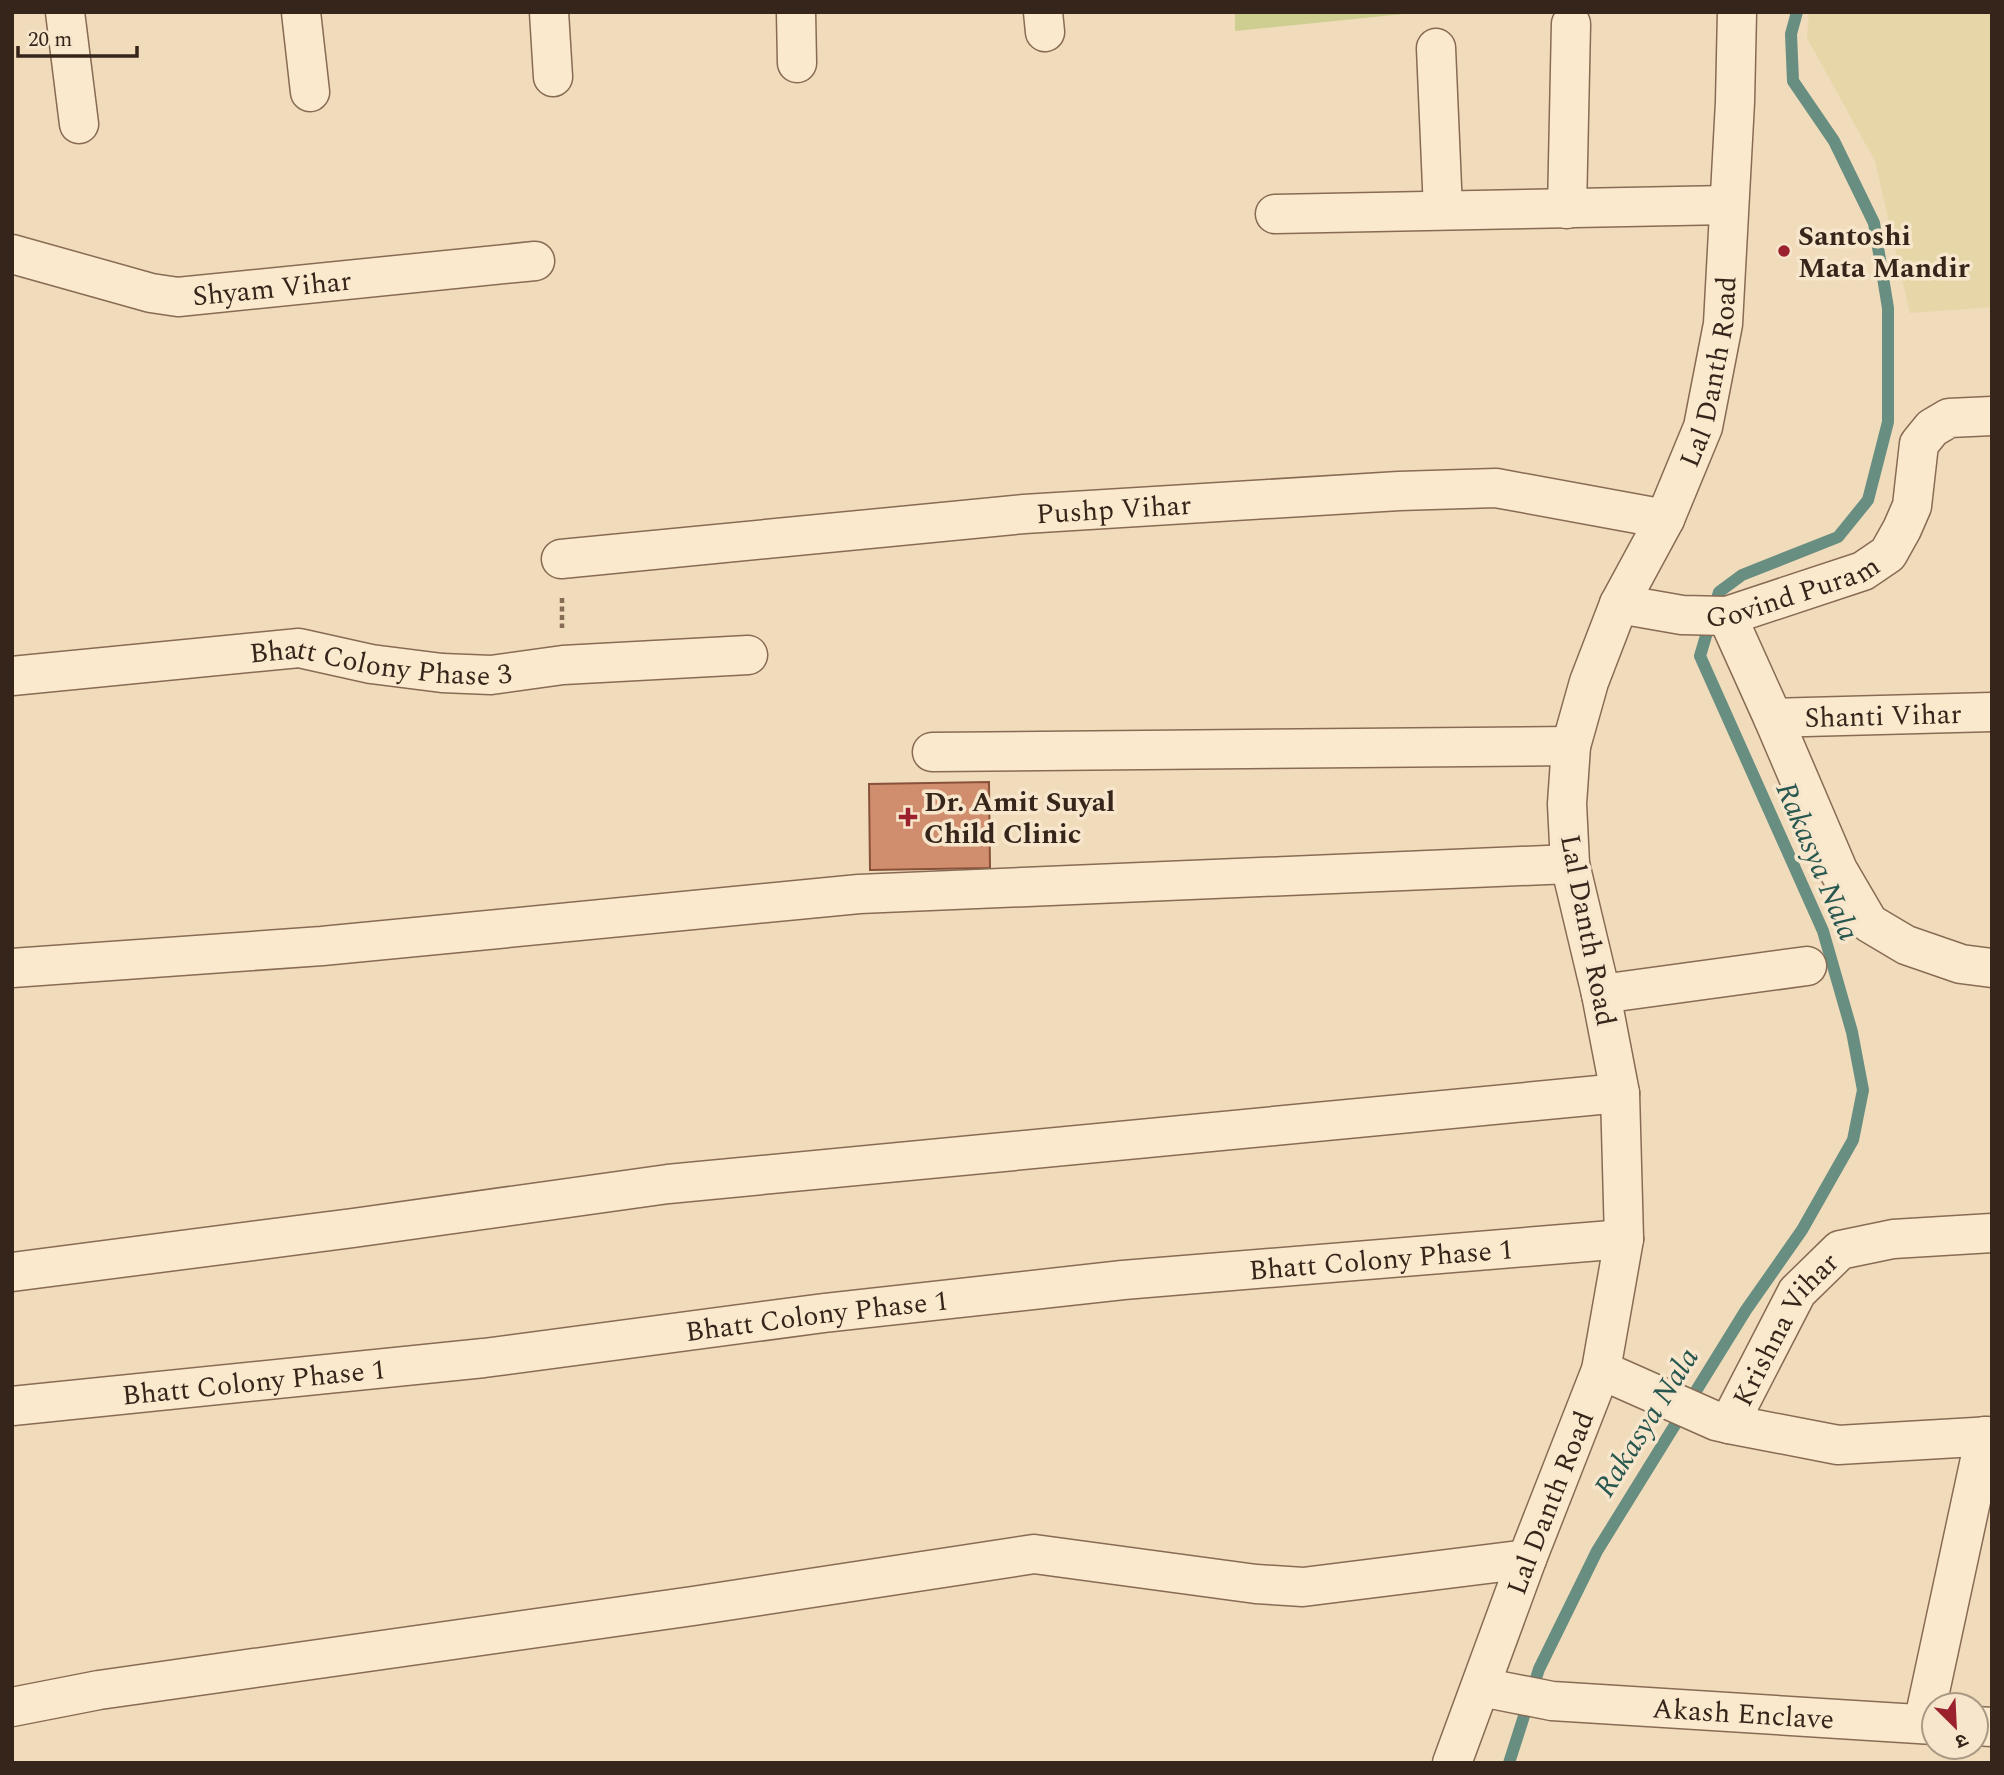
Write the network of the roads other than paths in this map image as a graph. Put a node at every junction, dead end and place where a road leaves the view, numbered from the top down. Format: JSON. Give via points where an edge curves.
{"nodes":[{"id":1,"x":65,"y":12,"type":"edge"},
{"id":2,"x":302,"y":12,"type":"edge"},
{"id":3,"x":549,"y":12,"type":"edge"},
{"id":4,"x":796,"y":12,"type":"edge"},
{"id":5,"x":1737,"y":12,"type":"edge"},
{"id":6,"x":1571,"y":24,"type":"dead end"},
{"id":7,"x":1436,"y":48,"type":"dead end"},
{"id":8,"x":797,"y":63,"type":"dead end"},
{"id":9,"x":553,"y":77,"type":"dead end"},
{"id":10,"x":310,"y":92,"type":"dead end"},
{"id":11,"x":79,"y":124,"type":"dead end"},
{"id":12,"x":1728,"y":205,"type":"junction"},
{"id":13,"x":1567,"y":209,"type":"junction"},
{"id":14,"x":1443,"y":210,"type":"junction"},
{"id":15,"x":1275,"y":214,"type":"dead end"},
{"id":16,"x":12,"y":254,"type":"edge"},
{"id":17,"x":535,"y":261,"type":"dead end"},
{"id":18,"x":1992,"y":416,"type":"edge"},
{"id":19,"x":1665,"y":519,"type":"junction"},
{"id":20,"x":561,"y":559,"type":"road end"},
{"id":21,"x":1619,"y":604,"type":"junction"},
{"id":22,"x":1727,"y":617,"type":"junction"},
{"id":23,"x":748,"y":654,"type":"dead end"},
{"id":24,"x":12,"y":676,"type":"edge"},
{"id":25,"x":1992,"y":712,"type":"edge"},
{"id":26,"x":1773,"y":718,"type":"junction"},
{"id":27,"x":1571,"y":746,"type":"junction"},
{"id":28,"x":932,"y":752,"type":"dead end"},
{"id":29,"x":1570,"y":864,"type":"junction"},
{"id":30,"x":1807,"y":966,"type":"dead end"},
{"id":31,"x":12,"y":968,"type":"edge"},
{"id":32,"x":1992,"y":968,"type":"edge"},
{"id":33,"x":1601,"y":994,"type":"junction"},
{"id":34,"x":1620,"y":1093,"type":"junction"},
{"id":35,"x":1992,"y":1233,"type":"edge"},
{"id":36,"x":1624,"y":1240,"type":"junction"},
{"id":37,"x":12,"y":1272,"type":"edge"},
{"id":38,"x":1601,"y":1370,"type":"junction"},
{"id":39,"x":12,"y":1406,"type":"edge"},
{"id":40,"x":1722,"y":1422,"type":"junction"},
{"id":41,"x":1989,"y":1436,"type":"edge"},
{"id":42,"x":1527,"y":1559,"type":"junction"},
{"id":43,"x":1498,"y":1690,"type":"junction"},
{"id":44,"x":1935,"y":1691,"type":"edge"},
{"id":45,"x":12,"y":1707,"type":"edge"},
{"id":46,"x":1920,"y":1723,"type":"edge"},
{"id":47,"x":1452,"y":1763,"type":"edge"}],
"edges":[{"from":1,"to":11,"type":"street"},
{"from":2,"to":10,"type":"street"},
{"from":3,"to":9,"type":"street"},
{"from":4,"to":8,"type":"street"},
{"from":5,"to":12,"type":"street","name":"Lal Danth Road"},
{"from":6,"to":13,"type":"street"},
{"from":7,"to":14,"type":"street"},
{"from":12,"to":13,"type":"street"},
{"from":12,"to":19,"type":"street","name":"Lal Danth Road","via":[[1723,324],[1703,427]]},
{"from":13,"to":14,"type":"street"},
{"from":14,"to":15,"type":"street"},
{"from":16,"to":17,"type":"street","name":"Shyam Vihar","via":[[178,297]]},
{"from":18,"to":22,"type":"street","name":"Govind Puram","via":[[1949,418],[1931,428],[1919,444],[1912,506],[1888,555],[1863,571]]},
{"from":19,"to":20,"type":"street","name":"Pushp Vihar","via":[[1496,488],[1413,491],[1024,514]]},
{"from":19,"to":21,"type":"street","name":"Lal Danth Road"},
{"from":21,"to":22,"type":"street","name":"Govind Puram"},
{"from":21,"to":27,"type":"street","name":"Lal Danth Road"},
{"from":22,"to":26,"type":"street"},
{"from":23,"to":24,"type":"street","name":"Bhatt Colony Phase 3","via":[[563,665],[491,676],[371,664],[299,648]]},
{"from":25,"to":26,"type":"street","name":"Shanti Vihar"},
{"from":26,"to":32,"type":"street","via":[[1838,870],[1869,923],[1906,945],[1961,964]]},
{"from":27,"to":28,"type":"street"},
{"from":27,"to":29,"type":"street","name":"Lal Danth Road","via":[[1567,804]]},
{"from":29,"to":31,"type":"street","via":[[859,894],[322,946]]},
{"from":29,"to":33,"type":"street","name":"Lal Danth Road"},
{"from":30,"to":33,"type":"street"},
{"from":33,"to":34,"type":"street","name":"Lal Danth Road"},
{"from":34,"to":36,"type":"street","name":"Lal Danth Road"},
{"from":34,"to":37,"type":"street","via":[[668,1184]]},
{"from":35,"to":40,"type":"street","name":"Krishna Vihar","via":[[1893,1239],[1840,1250],[1797,1292]]},
{"from":36,"to":38,"type":"street","name":"Lal Danth Road"},
{"from":36,"to":39,"type":"street","name":"Bhatt Colony Phase 1","via":[[1123,1280],[484,1358]]},
{"from":38,"to":40,"type":"street","name":"Krishna Vihar"},
{"from":38,"to":42,"type":"street","name":"Lal Danth Road"},
{"from":40,"to":41,"type":"street","via":[[1838,1445]]},
{"from":41,"to":44,"type":"street"},
{"from":42,"to":43,"type":"street","name":"Lal Danth Road"},
{"from":42,"to":45,"type":"street","via":[[1303,1587],[1034,1554],[99,1690]]},
{"from":43,"to":46,"type":"street","name":"Akash Enclave","via":[[1552,1700]]},
{"from":43,"to":47,"type":"street","name":"Lal Danth Road"}]}
